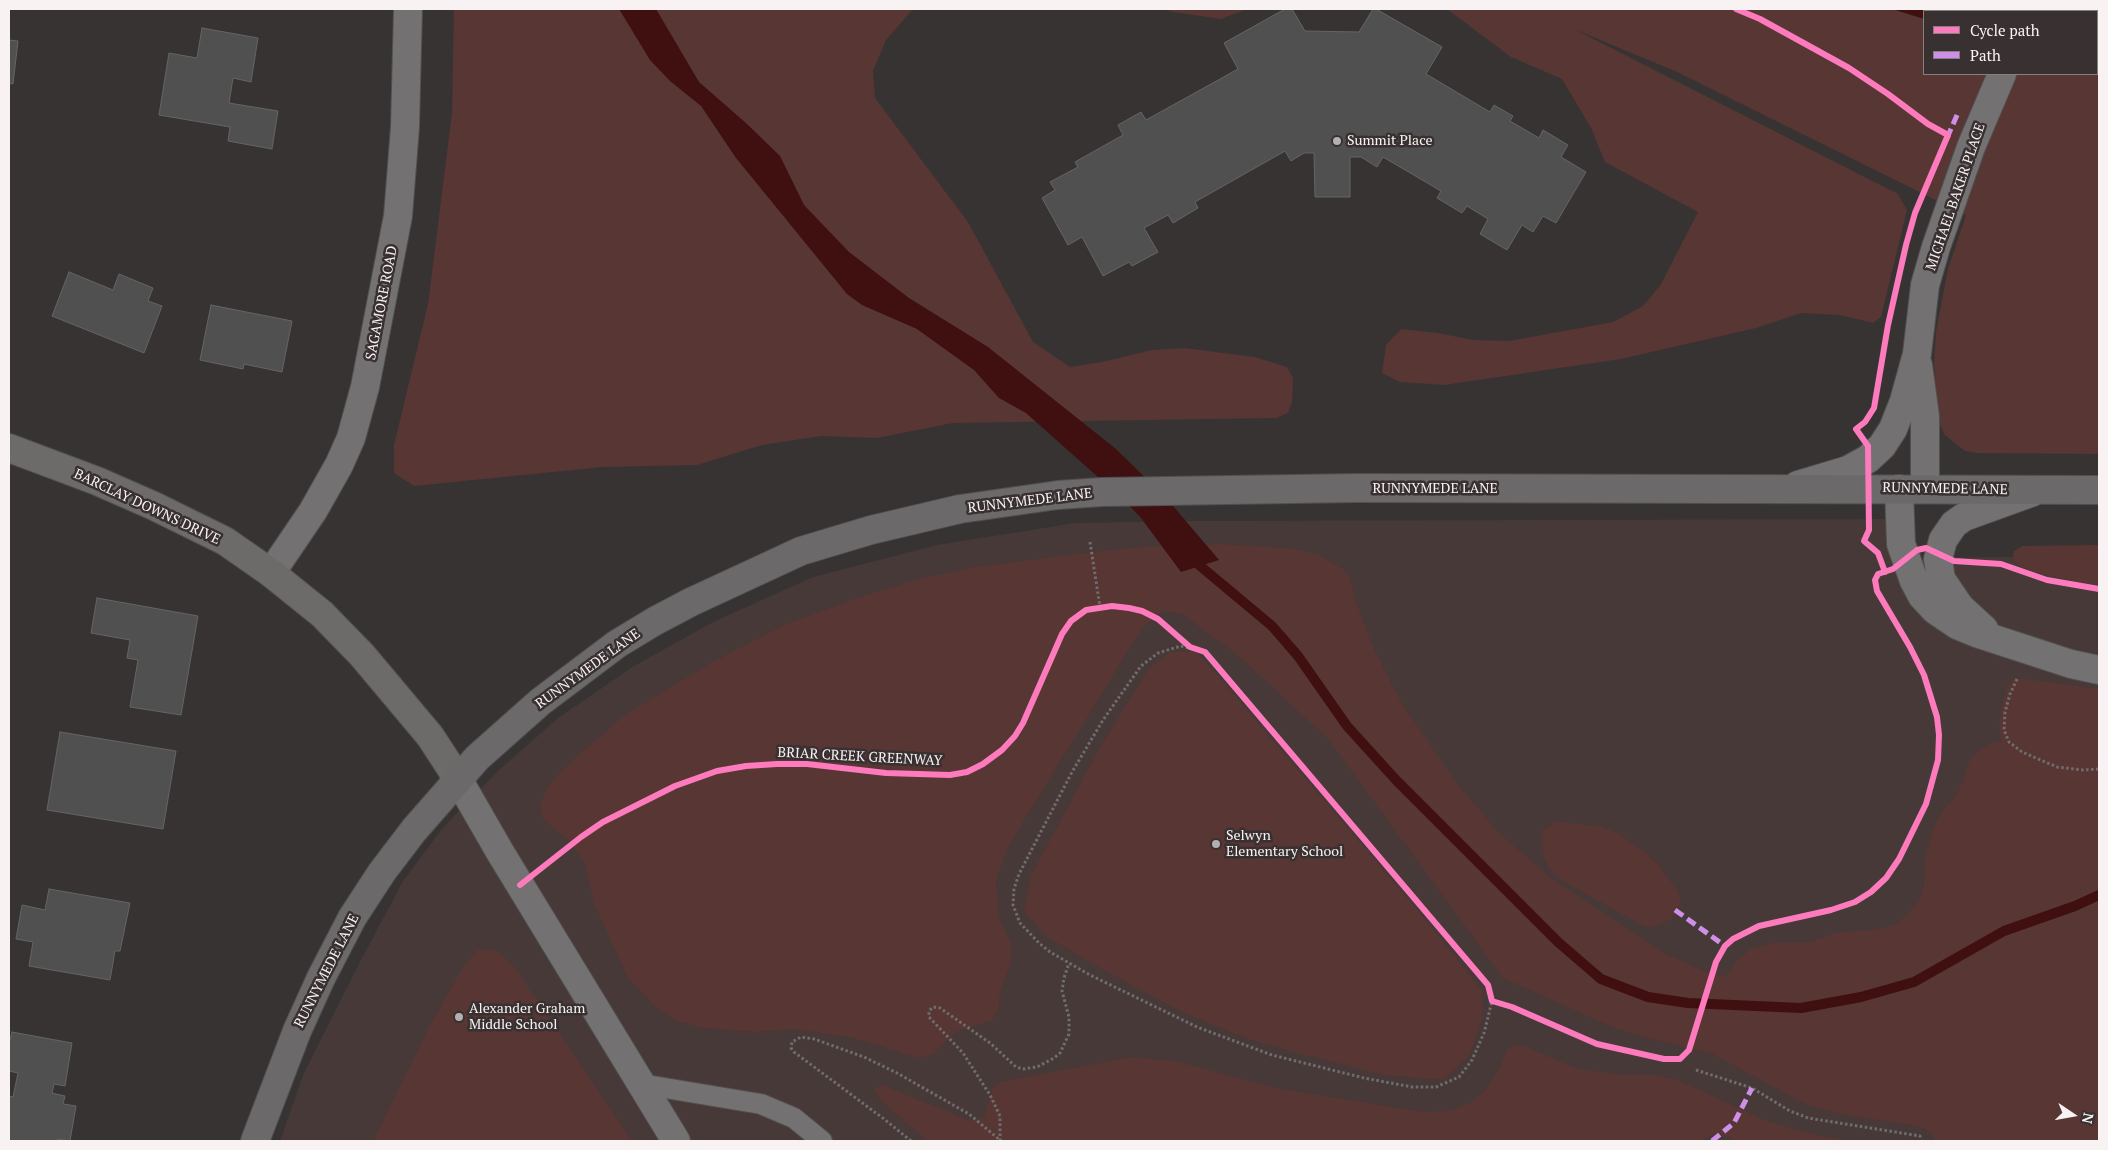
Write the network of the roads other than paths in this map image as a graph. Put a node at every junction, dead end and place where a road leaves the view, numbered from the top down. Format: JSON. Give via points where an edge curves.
{"nodes":[{"id":1,"x":408,"y":9,"type":"edge"},
{"id":2,"x":2002,"y":75,"type":"edge"},
{"id":3,"x":1917,"y":354,"type":"junction"},
{"id":4,"x":9,"y":448,"type":"edge"},
{"id":5,"x":1776,"y":489,"type":"junction"},
{"id":6,"x":1912,"y":489,"type":"junction"},
{"id":7,"x":2040,"y":490,"type":"junction"},
{"id":8,"x":2099,"y":490,"type":"edge"},
{"id":9,"x":271,"y":573,"type":"junction"},
{"id":10,"x":2002,"y":641,"type":"junction"},
{"id":11,"x":2099,"y":670,"type":"edge"},
{"id":12,"x":458,"y":779,"type":"junction"},
{"id":13,"x":641,"y":1084,"type":"junction"},
{"id":14,"x":255,"y":1141,"type":"edge"},
{"id":15,"x":676,"y":1141,"type":"edge"},
{"id":16,"x":822,"y":1141,"type":"edge"}],
"edges":[{"from":1,"to":9,"type":"street","name":"SAGAMORE ROAD","via":[[405,127],[398,216],[365,387],[351,438],[339,465],[314,511]]},
{"from":2,"to":3,"type":"street","name":"MICHAEL BAKER PLACE","via":[[1971,147],[1936,247],[1926,285]]},
{"from":3,"to":5,"type":"street","via":[[1893,429],[1877,451],[1848,470]]},
{"from":3,"to":6,"type":"street","via":[[1925,416]]},
{"from":4,"to":9,"type":"street","name":"BARCLAY DOWNS DRIVE","via":[[154,506],[225,542]]},
{"from":5,"to":6,"type":"main road","name":"RUNNYMEDE LANE"},
{"from":5,"to":12,"type":"main road","name":"RUNNYMEDE LANE","via":[[1356,488],[1102,492],[1011,502],[911,519],[801,551],[655,621],[617,644],[540,702],[500,736]]},
{"from":6,"to":7,"type":"main road","name":"RUNNYMEDE LANE"},
{"from":6,"to":10,"type":"street","via":[[1900,536],[1922,596],[1957,625]]},
{"from":7,"to":8,"type":"main road","name":"RUNNYMEDE LANE"},
{"from":7,"to":10,"type":"street","via":[[1964,517],[1948,531],[1940,549],[1938,568],[1951,595],[1970,617]]},
{"from":9,"to":12,"type":"street","name":"BARCLAY DOWNS DRIVE","via":[[322,614],[362,655],[430,736]]},
{"from":10,"to":11,"type":"street"},
{"from":12,"to":13,"type":"street"},
{"from":12,"to":14,"type":"main road","name":"RUNNYMEDE LANE","via":[[394,857],[352,918],[297,1031]]},
{"from":13,"to":15,"type":"street"},
{"from":13,"to":16,"type":"lane","via":[[761,1104],[794,1118]]}]}
